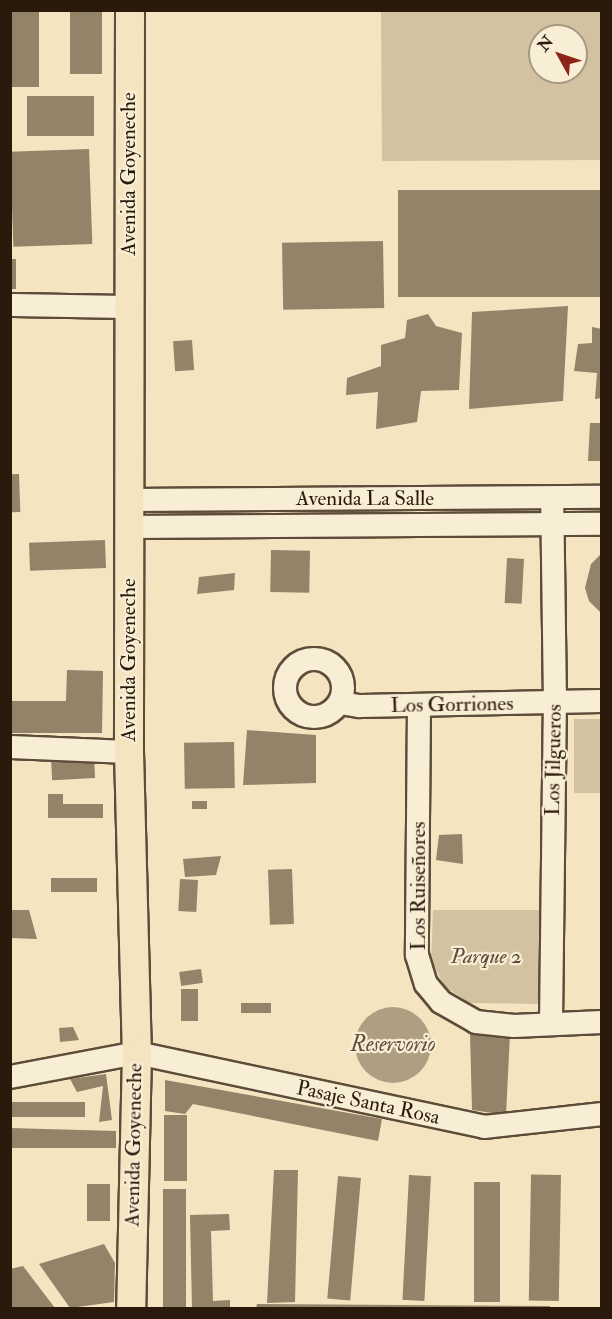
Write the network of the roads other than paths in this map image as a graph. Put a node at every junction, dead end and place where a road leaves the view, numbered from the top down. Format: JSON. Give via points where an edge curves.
{"nodes":[{"id":1,"x":130,"y":10,"type":"edge"},
{"id":2,"x":10,"y":305,"type":"edge"},
{"id":3,"x":129,"y":307,"type":"junction"},
{"id":4,"x":602,"y":497,"type":"edge"},
{"id":5,"x":552,"y":498,"type":"junction"},
{"id":6,"x":129,"y":514,"type":"junction"},
{"id":7,"x":602,"y":524,"type":"edge"},
{"id":8,"x":553,"y":526,"type":"junction"},
{"id":9,"x":602,"y":701,"type":"edge"},
{"id":10,"x":340,"y":703,"type":"dead end"},
{"id":11,"x":555,"y":703,"type":"junction"},
{"id":12,"x":419,"y":706,"type":"junction"},
{"id":13,"x":10,"y":747,"type":"edge"},
{"id":14,"x":129,"y":752,"type":"junction"},
{"id":15,"x":602,"y":1022,"type":"edge"},
{"id":16,"x":551,"y":1023,"type":"junction"},
{"id":17,"x":137,"y":1053,"type":"junction"},
{"id":18,"x":10,"y":1077,"type":"edge"},
{"id":19,"x":602,"y":1114,"type":"edge"},
{"id":20,"x":131,"y":1308,"type":"edge"}],
"edges":[{"from":1,"to":3,"type":"main road","name":"Avenida Goyeneche"},
{"from":2,"to":3,"type":"street"},
{"from":3,"to":6,"type":"main road","name":"Avenida Goyeneche"},
{"from":4,"to":5,"type":"street","name":"Avenida La Salle"},
{"from":5,"to":6,"type":"street","name":"Avenida La Salle"},
{"from":5,"to":8,"type":"street","name":"Los Jilgueros"},
{"from":6,"to":8,"type":"street","name":"Avenida La Salle"},
{"from":6,"to":14,"type":"main road","name":"Avenida Goyeneche"},
{"from":7,"to":8,"type":"street","name":"Avenida La Salle"},
{"from":8,"to":11,"type":"street","name":"Los Jilgueros"},
{"from":9,"to":11,"type":"street","name":"Los Gorriones"},
{"from":10,"to":12,"type":"street","name":"Los Gorriones"},
{"from":11,"to":12,"type":"street","name":"Los Gorriones"},
{"from":11,"to":16,"type":"street","name":"Los Jilgueros"},
{"from":12,"to":16,"type":"street","name":"Los Ruiseñores","via":[[417,955],[426,984],[441,1002],[476,1023]]},
{"from":13,"to":14,"type":"street"},
{"from":14,"to":17,"type":"main road","name":"Avenida Goyeneche"},
{"from":15,"to":16,"type":"street","name":"Los Ruiseñores"},
{"from":17,"to":18,"type":"street"},
{"from":17,"to":19,"type":"street","name":"Pasaje Santa Rosa","via":[[484,1127]]},
{"from":17,"to":20,"type":"main road","name":"Avenida Goyeneche"}]}
